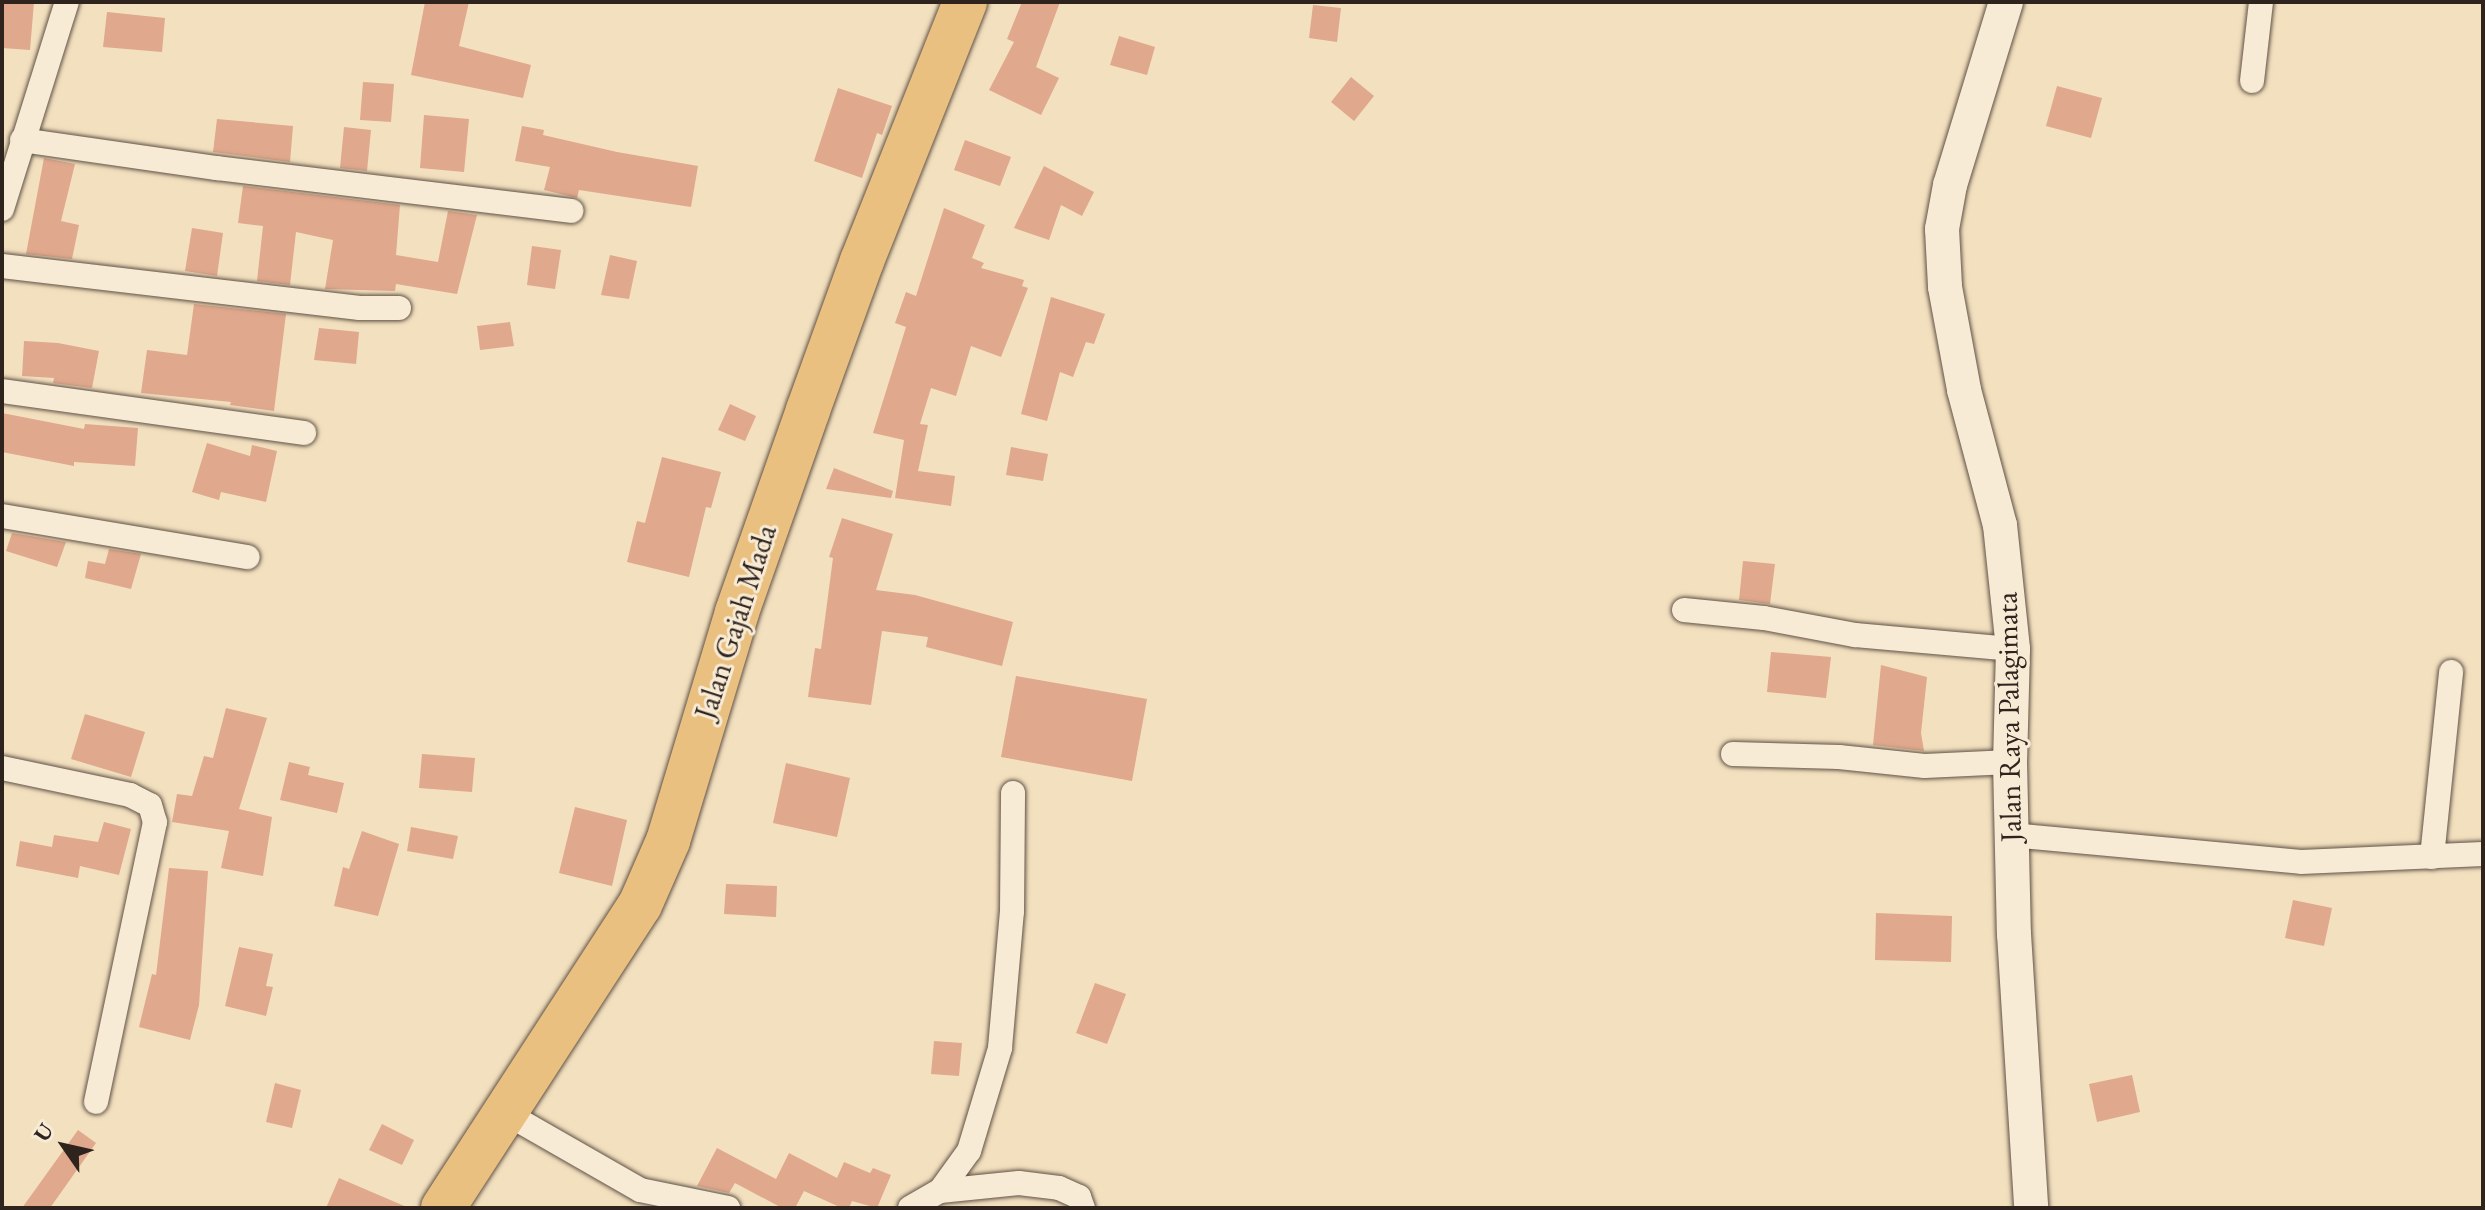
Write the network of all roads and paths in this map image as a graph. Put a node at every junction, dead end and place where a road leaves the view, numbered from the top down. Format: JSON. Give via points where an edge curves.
{"nodes":[{"id":1,"x":67,"y":2,"type":"edge"},
{"id":2,"x":965,"y":2,"type":"edge"},
{"id":3,"x":2006,"y":2,"type":"edge"},
{"id":4,"x":2261,"y":2,"type":"edge"},
{"id":5,"x":2252,"y":81,"type":"dead end"},
{"id":6,"x":22,"y":140,"type":"junction"},
{"id":7,"x":4,"y":196,"type":"edge"},
{"id":8,"x":571,"y":211,"type":"dead end"},
{"id":9,"x":2,"y":266,"type":"edge"},
{"id":10,"x":399,"y":308,"type":"dead end"},
{"id":11,"x":2,"y":391,"type":"edge"},
{"id":12,"x":304,"y":433,"type":"dead end"},
{"id":13,"x":2,"y":516,"type":"edge"},
{"id":14,"x":248,"y":557,"type":"dead end"},
{"id":15,"x":1684,"y":610,"type":"dead end"},
{"id":16,"x":2013,"y":649,"type":"junction"},
{"id":17,"x":2451,"y":672,"type":"dead end"},
{"id":18,"x":1733,"y":754,"type":"dead end"},
{"id":19,"x":2010,"y":762,"type":"junction"},
{"id":20,"x":2,"y":768,"type":"edge"},
{"id":21,"x":1013,"y":793,"type":"dead end"},
{"id":22,"x":2011,"y":835,"type":"junction"},
{"id":23,"x":2483,"y":854,"type":"edge"},
{"id":24,"x":2432,"y":857,"type":"junction"},
{"id":25,"x":96,"y":1102,"type":"dead end"},
{"id":26,"x":504,"y":1112,"type":"junction"},
{"id":27,"x":940,"y":1191,"type":"junction"},
{"id":28,"x":443,"y":1208,"type":"edge"},
{"id":29,"x":728,"y":1208,"type":"edge"},
{"id":30,"x":910,"y":1208,"type":"edge"},
{"id":31,"x":1083,"y":1208,"type":"edge"},
{"id":32,"x":2031,"y":1208,"type":"edge"}],
"edges":[{"from":1,"to":6,"type":"street"},
{"from":2,"to":26,"type":"highway","name":"Jalan Gajah Mada","via":[[803,424],[737,612],[668,841],[640,905]]},
{"from":3,"to":16,"type":"street","name":"Jalan Raya Palagimata","via":[[1950,185],[1942,229],[1945,287],[1964,390],[2000,525]]},
{"from":4,"to":5,"type":"street"},
{"from":6,"to":7,"type":"street"},
{"from":6,"to":8,"type":"street"},
{"from":9,"to":10,"type":"street","via":[[360,308]]},
{"from":11,"to":12,"type":"street"},
{"from":13,"to":14,"type":"street"},
{"from":15,"to":16,"type":"street","via":[[1855,635]]},
{"from":16,"to":19,"type":"street","name":"Jalan Raya Palagimata"},
{"from":17,"to":24,"type":"street"},
{"from":18,"to":19,"type":"street","via":[[1925,766]]},
{"from":19,"to":22,"type":"street","name":"Jalan Raya Palagimata"},
{"from":20,"to":25,"type":"street","via":[[130,795],[150,805],[155,822]]},
{"from":21,"to":27,"type":"street","via":[[1012,912],[1000,1048],[969,1151]]},
{"from":22,"to":24,"type":"street","via":[[2301,862]]},
{"from":22,"to":32,"type":"street","name":"Jalan Raya Palagimata"},
{"from":23,"to":24,"type":"street"},
{"from":26,"to":28,"type":"highway","name":"Jalan Gajah Mada"},
{"from":26,"to":29,"type":"street","via":[[640,1190]]},
{"from":27,"to":30,"type":"street"},
{"from":27,"to":31,"type":"street","via":[[1019,1183],[1059,1188],[1079,1197]]}]}
